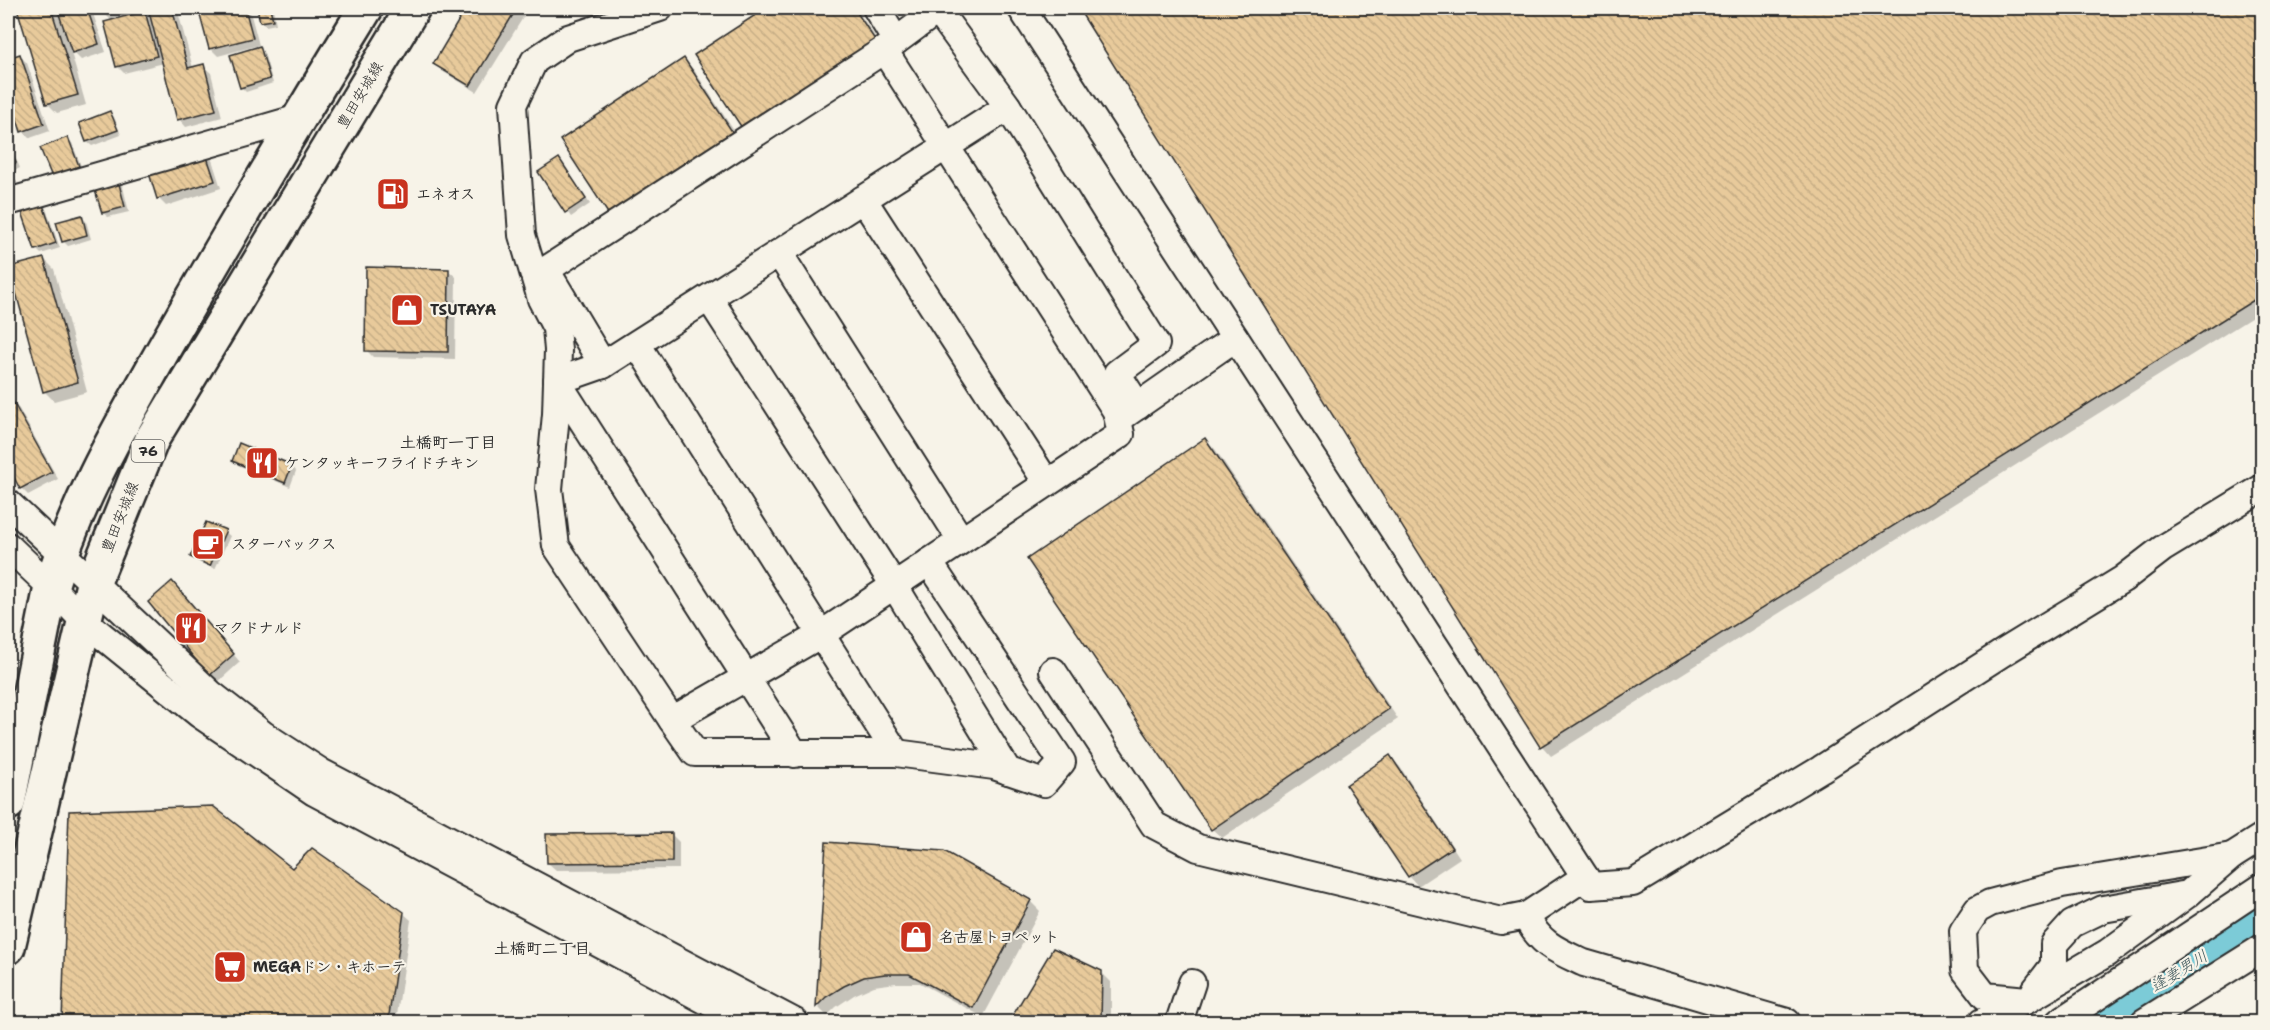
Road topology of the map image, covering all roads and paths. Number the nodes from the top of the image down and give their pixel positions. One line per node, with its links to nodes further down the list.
1 (366, 8): 9 (main road, 76)
2 (413, 8): 29 (main road, 豊田安城線 / 76)
3 (660, 8): 14 (street)
4 (876, 8): 7 (street)
5 (1021, 8): 16 (street)
6 (937, 9): 7 (street); 8 (street)
7 (890, 46): 10 (street); 14 (street)
8 (1007, 106): 10 (street); 19 (street)
9 (299, 118): 12 (street); 27 (main road, 76)
10 (946, 146): 11 (street); 19 (street)
11 (863, 199): 13 (street); 22 (street)
12 (8, 201)
13 (779, 253): 15 (street); 25 (street)
14 (540, 274): 18 (street); 20 (street)
15 (709, 298): 17 (street); 30 (street)
16 (1235, 338): 21 (street); 43 (street)
17 (637, 344): 18 (street); 33 (street)
18 (603, 365): 20 (street)
19 (1108, 379): 21 (street)
20 (557, 381): 35 (street); 36 (street)
21 (1128, 413): 22 (street)
22 (1047, 483): 25 (street)
23 (2262, 488): 43 (street)
24 (8, 503): 27 (street)
25 (961, 540): 28 (street)
26 (8, 546): 31 (street)
27 (61, 553): 29 (street); 31 (main road, 76)
28 (929, 562): 30 (street); 39 (street)
29 (93, 584): 32 (main road, 豊田安城線 / 76); 52 (street)
30 (894, 585): 33 (street); 39 (street)
31 (51, 587): 32 (street); 40 (main road, 76)
32 (84, 621): 47 (main road, 豊田安城線 / 76); 51 (street)
33 (820, 634): 35 (street); 38 (street)
34 (1053, 670): 46 (street)
35 (747, 676): 36 (street); 37 (street)
36 (672, 720): 37 (street)
37 (795, 753): 38 (street)
38 (896, 753): 39 (street)
39 (1008, 771)
40 (8, 802)
41 (2262, 837): 42 (street)
42 (2232, 856): 45 (street); 50 (street)
43 (1584, 877): 46 (street)
44 (2262, 887): 56 (street)
45 (2188, 894): 50 (street); 50 (street)
46 (1526, 916): 54 (street)
47 (8, 947)
48 (2262, 948): 57 (street)
49 (1192, 983): 53 (street)
50 (2027, 999): 55 (street)
51 (746, 1023)
52 (795, 1023)
53 (1179, 1023)
54 (1787, 1023)
55 (1982, 1023)
56 (2059, 1023)
57 (2144, 1023)

